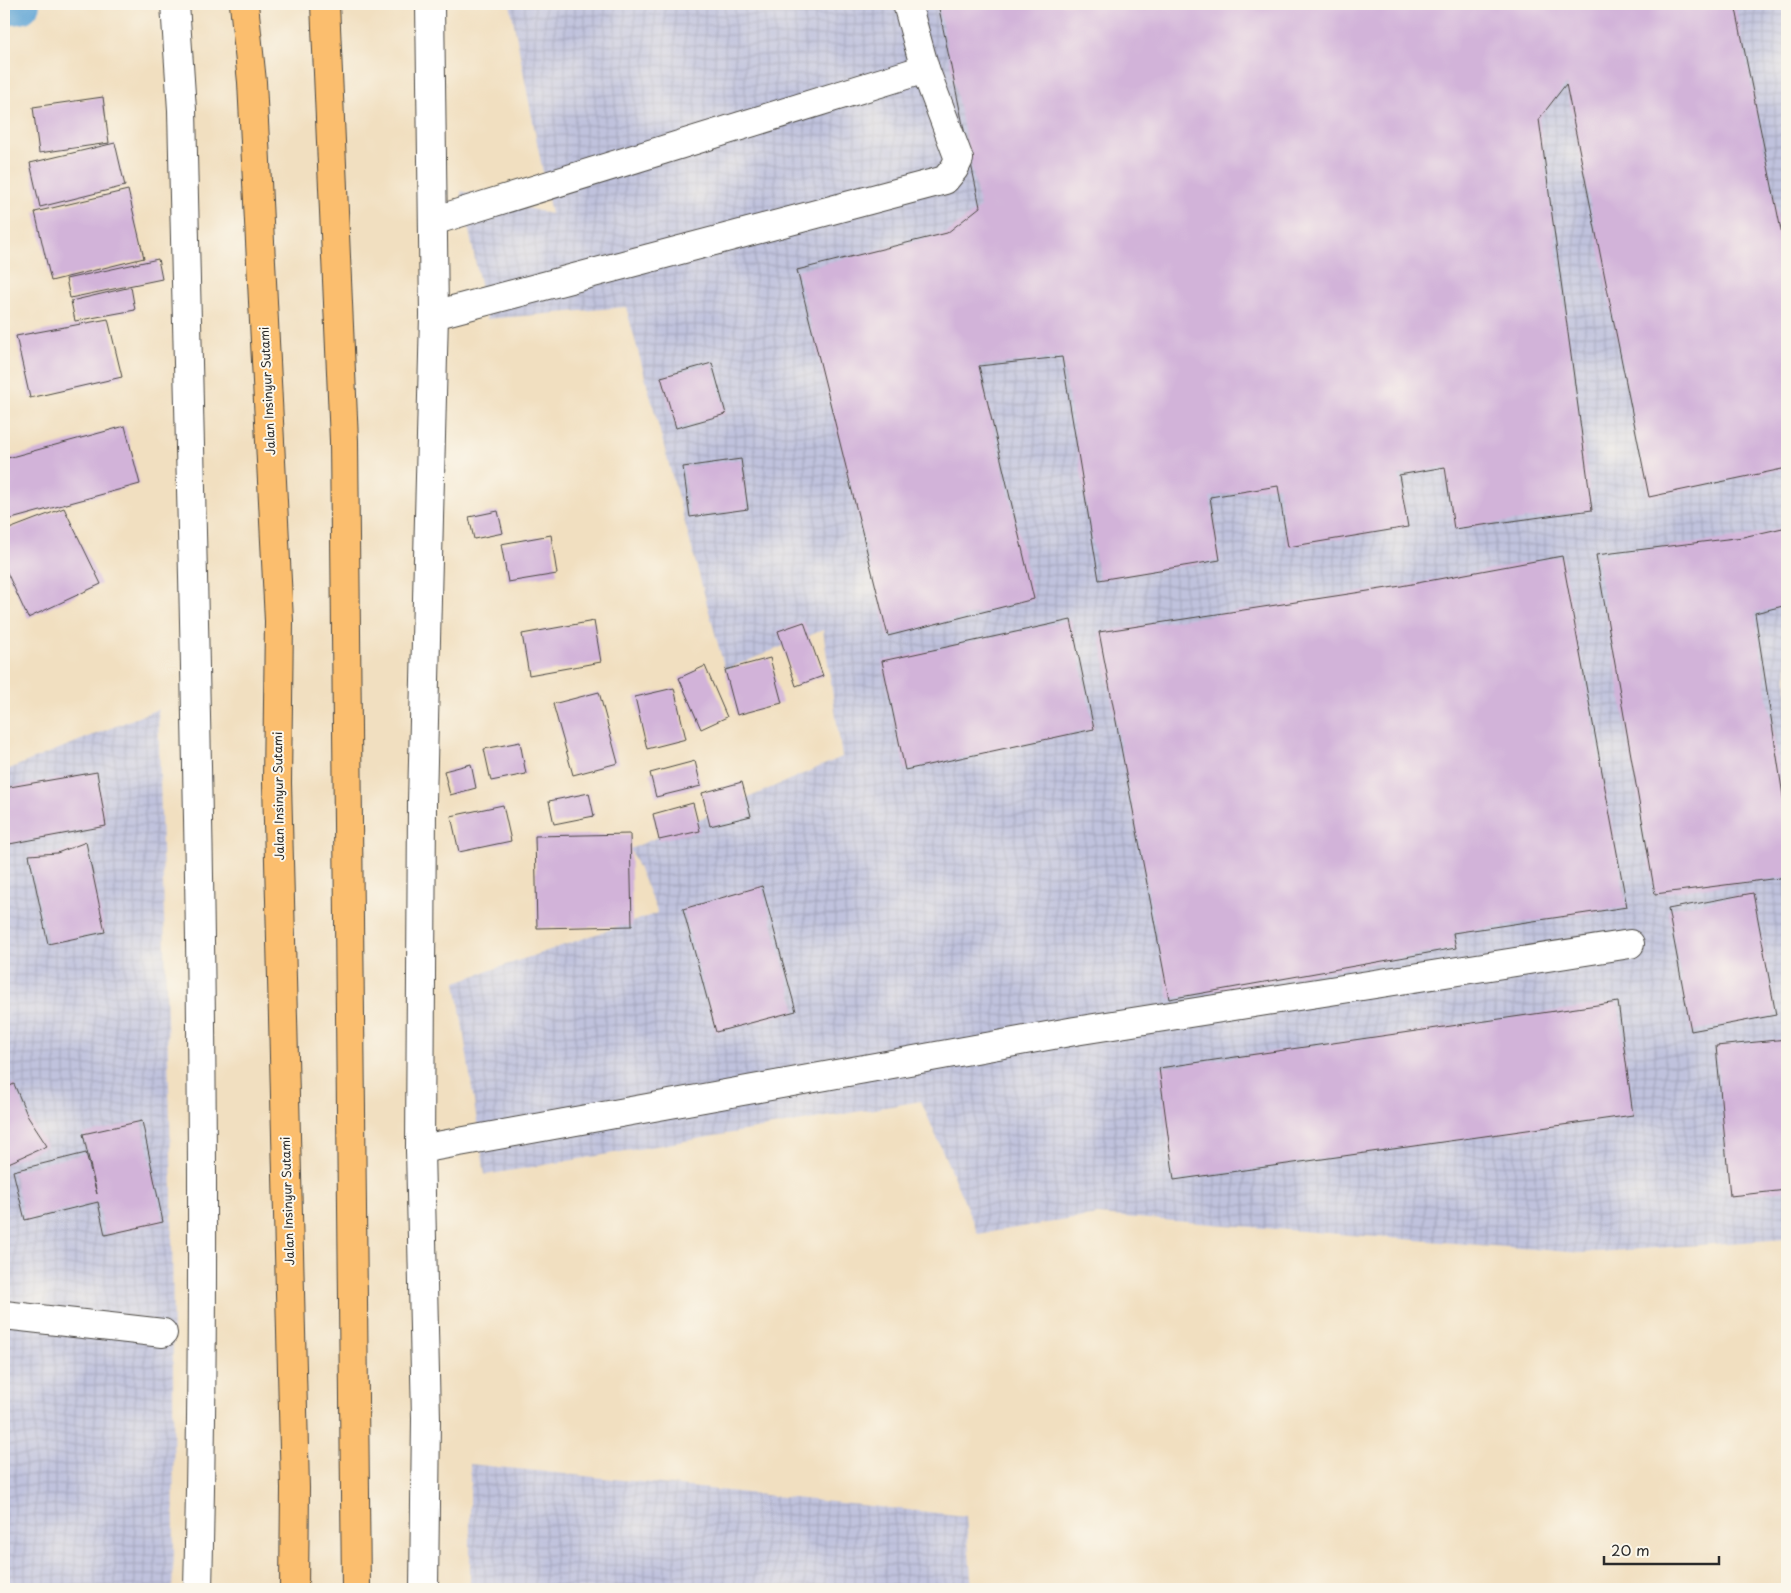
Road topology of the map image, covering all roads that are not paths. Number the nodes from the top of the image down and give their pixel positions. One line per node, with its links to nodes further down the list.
1 (175, 4): 13 (street)
2 (244, 4): 14 (highway, Jalan Insinyur Sutami)
3 (325, 4): 15 (highway)
4 (430, 4): 7 (street)
5 (907, 4): 6 (street)
6 (925, 69): 7 (street); 8 (street)
7 (433, 221): 8 (street)
8 (434, 315): 10 (street)
9 (1630, 944): 10 (street)
10 (420, 1149): 16 (street)
11 (4, 1315): 12 (street)
12 (163, 1333)
13 (198, 1589)
14 (294, 1589)
15 (356, 1589)
16 (424, 1589)

